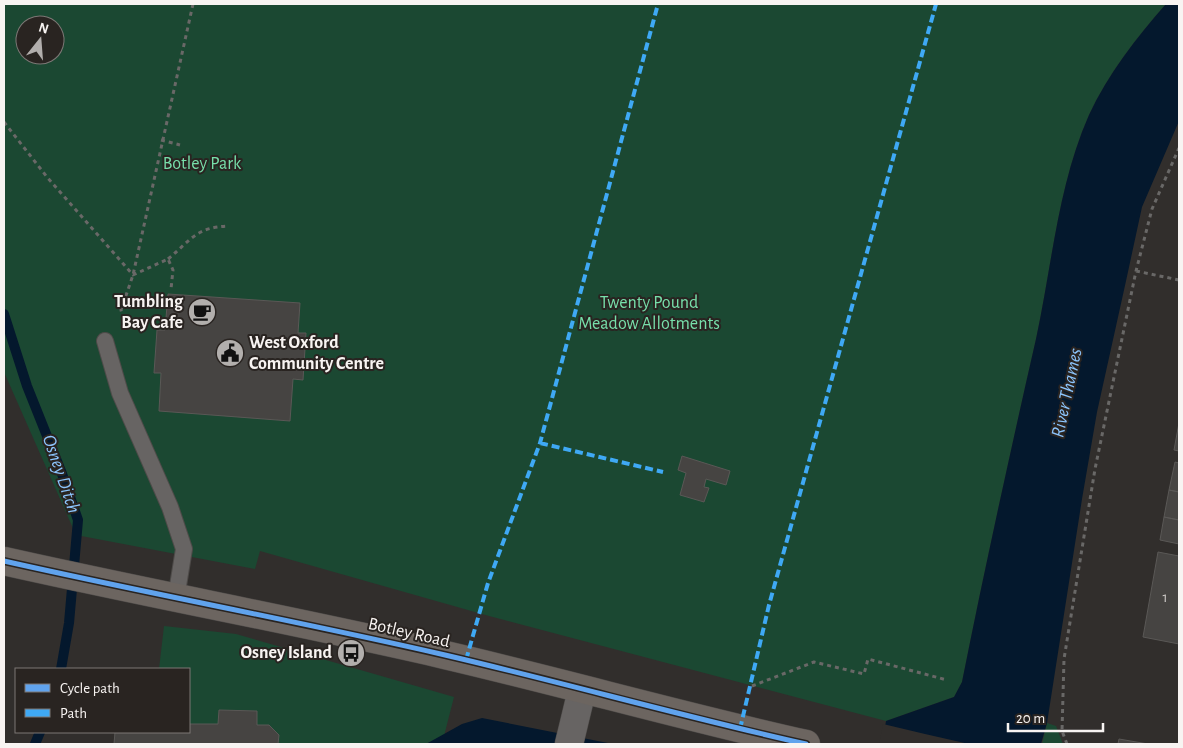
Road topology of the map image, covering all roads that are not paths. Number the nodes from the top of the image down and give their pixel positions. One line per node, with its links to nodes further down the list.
1 (105, 341): 3 (lane)
2 (4, 561): 3 (main road, Botley Road)
3 (176, 598): 4 (main road, Botley Road)
4 (582, 690): 5 (street); 6 (main road, Botley Road)
5 (572, 735)
6 (806, 744)

